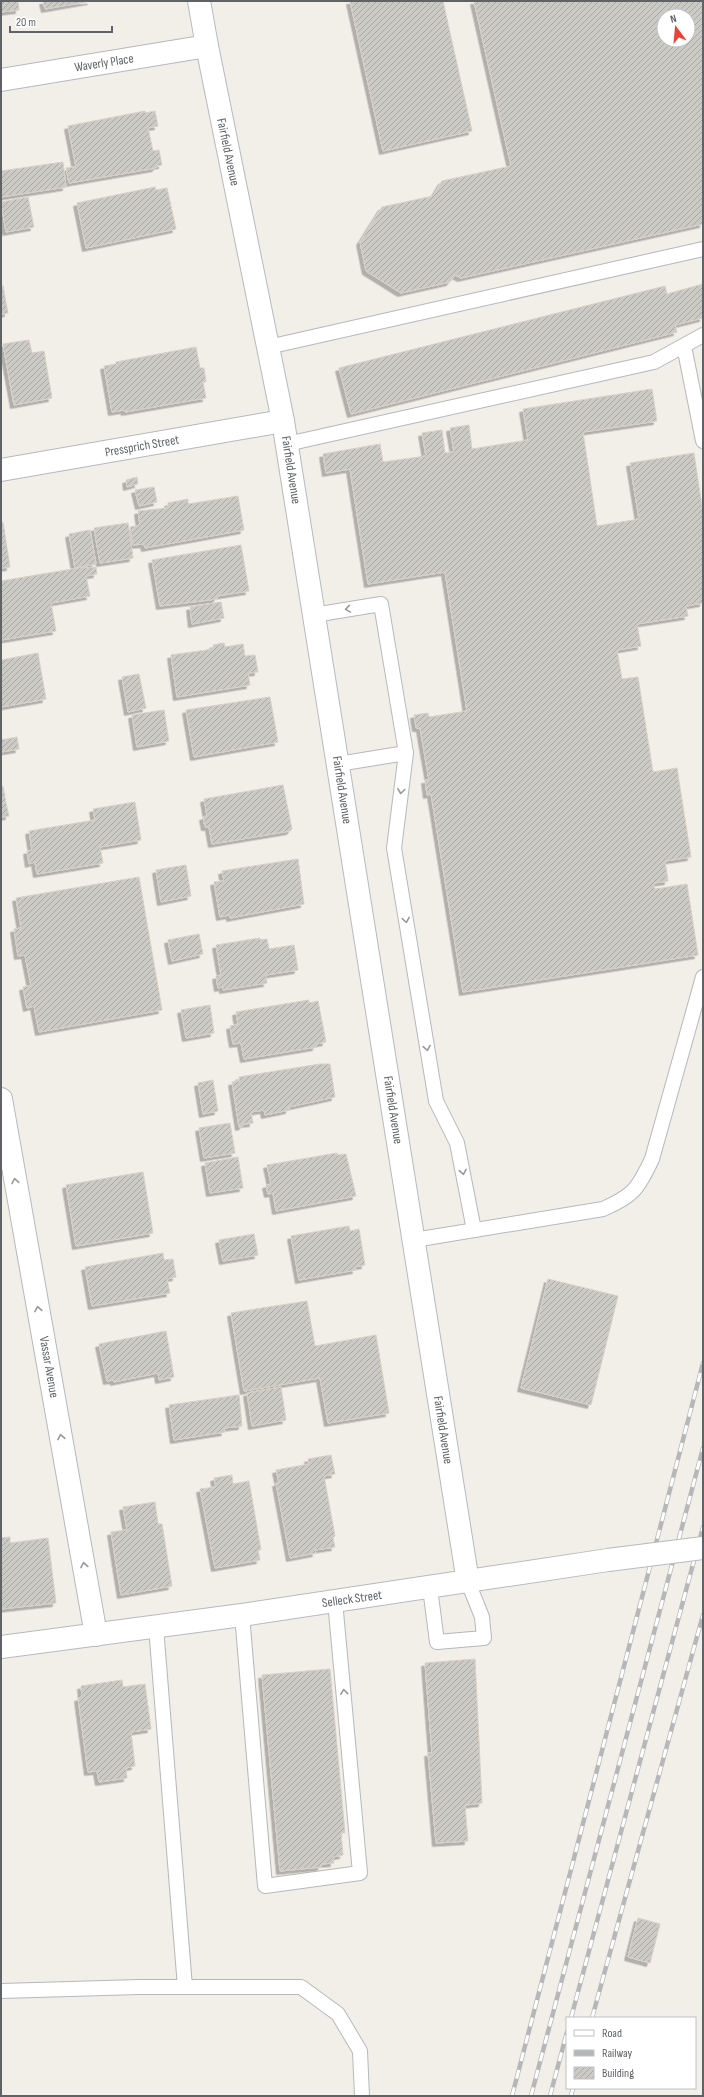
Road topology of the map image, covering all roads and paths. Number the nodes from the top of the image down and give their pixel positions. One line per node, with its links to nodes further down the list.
1 (199, 1): 2 (main road, Fairfield Avenue)
2 (206, 46): 3 (main road, Waverly Place); 7 (main road, Fairfield Avenue)
3 (1, 80)
4 (703, 249): 7 (lane)
5 (703, 335): 6 (lane)
6 (684, 346): 9 (lane); 10 (lane)
7 (268, 347): 8 (main road, Fairfield Avenue)
8 (283, 421): 10 (main road, Fairfield Avenue); 11 (main road, Pressprich Street)
9 (703, 441)
10 (287, 444): 12 (main road, Fairfield Avenue)
11 (1, 470)
12 (314, 615): 13 (lane, one-way to 12); 14 (main road, Fairfield Avenue)
13 (406, 753): 14 (lane); 17 (lane, one-way to 17)
14 (338, 764): 18 (main road, Fairfield Avenue)
15 (703, 978): 17 (lane)
16 (1, 1099): 25 (main road, Vassar Avenue, one-way to 16)
17 (474, 1230): 18 (lane)
18 (414, 1240): 20 (main road, Fairfield Avenue)
19 (703, 1548): 20 (main road, Selleck Street, bridge)
20 (468, 1582): 21 (main road, Selleck Street); 21 (lane)
21 (430, 1588): 22 (main road, Selleck Street)
22 (335, 1601): 23 (main road, Selleck Street); 23 (lane, one-way to 22)
23 (242, 1615): 24 (main road, Selleck Street)
24 (156, 1627): 25 (main road, Selleck Street); 27 (lane)
25 (96, 1635): 26 (main road, Selleck Street)
26 (1, 1647)
27 (185, 1987): 28 (lane); 29 (lane)
28 (1, 1991)
29 (362, 2096)

